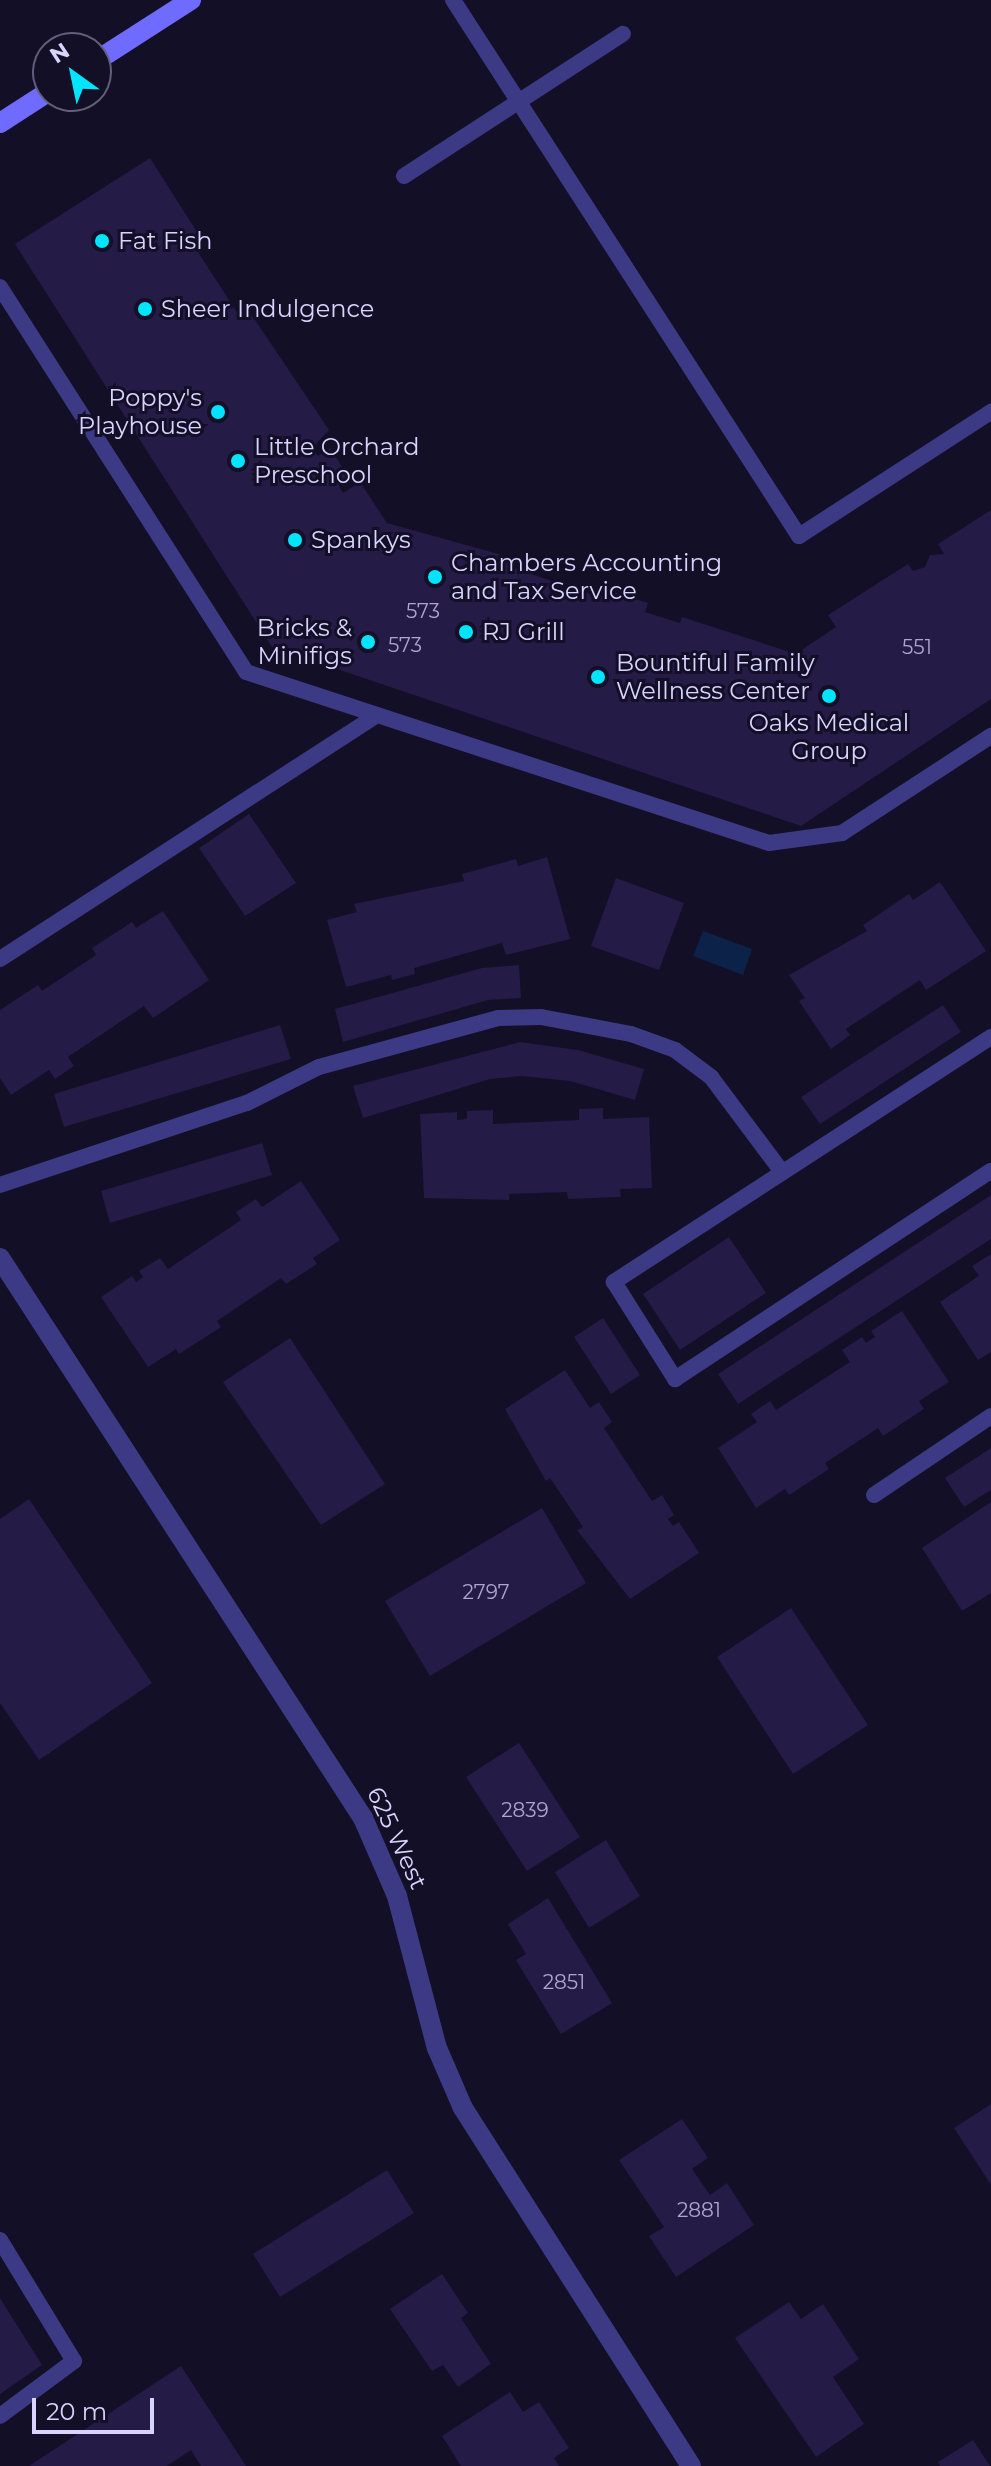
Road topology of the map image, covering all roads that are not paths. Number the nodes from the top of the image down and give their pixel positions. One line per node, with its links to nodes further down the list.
1 (191, 0): 4 (main road)
2 (453, 0): 6 (lane)
3 (623, 34): 6 (lane)
4 (112, 51)
5 (32, 100): 7 (main road)
6 (520, 101): 8 (lane); 10 (lane)
7 (3, 114)
8 (404, 176)
9 (0, 287): 11 (lane)
10 (991, 412)
11 (377, 715): 12 (lane); 13 (lane)
12 (991, 736)
13 (0, 959)
14 (991, 1037): 16 (lane)
15 (991, 1171): 16 (lane)
16 (782, 1172): 17 (lane)
17 (0, 1185)
18 (0, 1258): 23 (street, 625 West)
19 (991, 1416): 20 (lane)
20 (874, 1495)
21 (0, 2240): 22 (lane)
22 (0, 2416)
23 (691, 2466)

